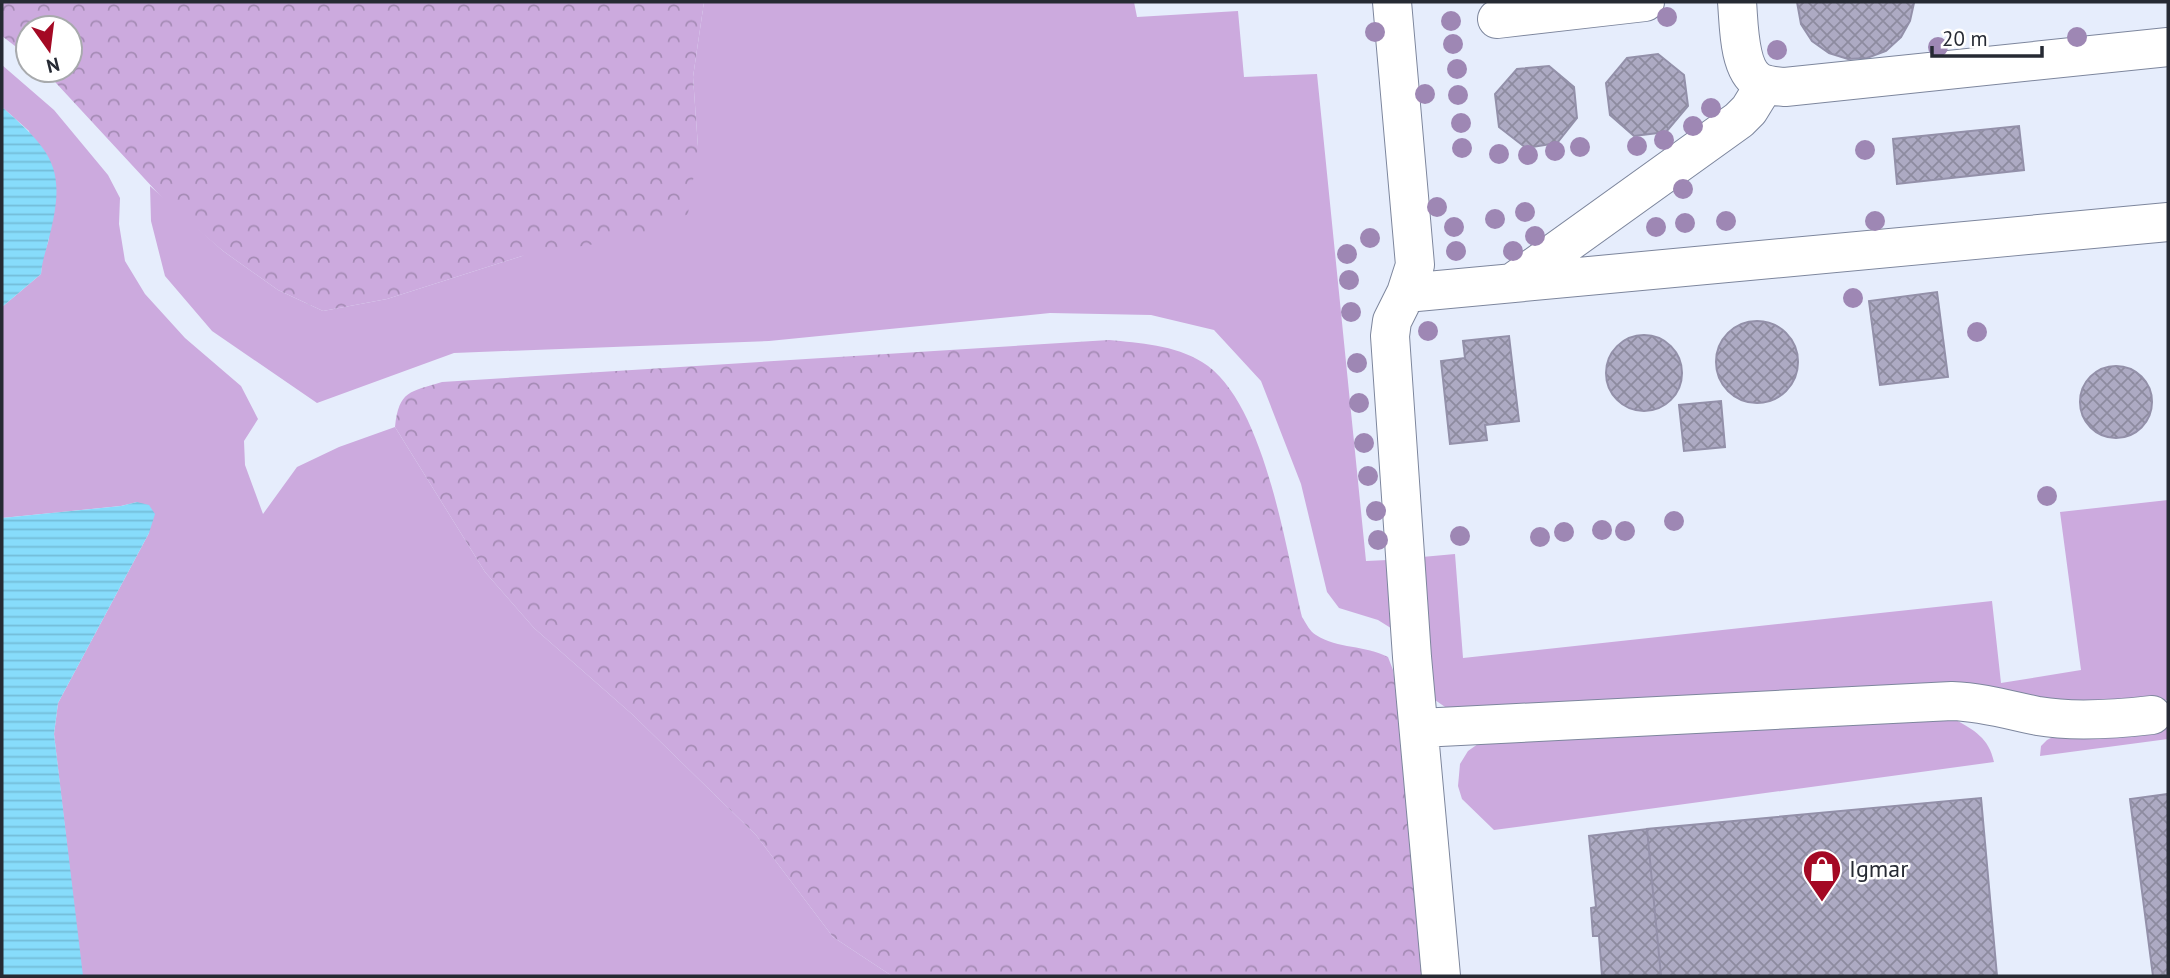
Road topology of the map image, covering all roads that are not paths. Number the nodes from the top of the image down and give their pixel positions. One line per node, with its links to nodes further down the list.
1 (1392, 2): 9 (lane)
2 (1645, 2): 4 (lane)
3 (1737, 2): 6 (lane)
4 (1497, 19)
5 (2168, 47): 6 (lane)
6 (1765, 84): 8 (lane)
7 (2168, 222): 8 (lane)
8 (1510, 284): 9 (lane)
9 (1406, 293): 11 (lane)
10 (2152, 715): 11 (lane)
11 (1420, 728): 12 (lane)
12 (1441, 976)

